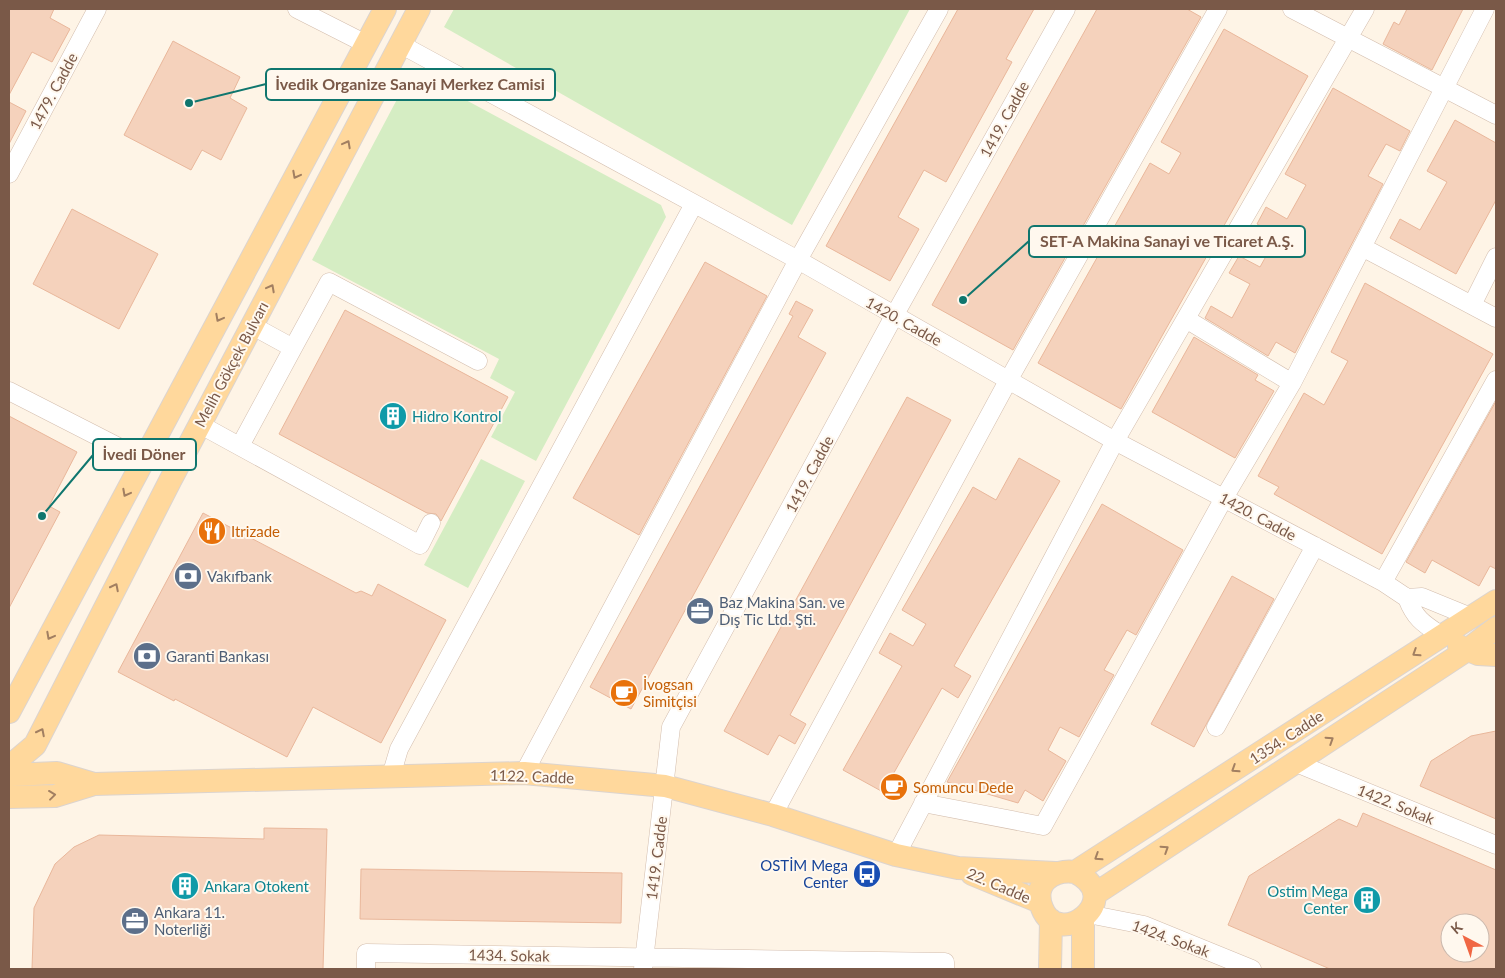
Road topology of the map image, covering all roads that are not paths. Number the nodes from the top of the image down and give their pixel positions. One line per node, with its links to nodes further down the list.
1 (97, 9): 16 (street, 1479. Cadde)
2 (297, 9): 12 (street)
3 (385, 9): 12 (main road, Melih Gökçek Bulvarı)
4 (419, 9): 13 (main road, Melih Gökçek Bulvarı)
5 (940, 9): 20 (street)
6 (1066, 9): 22 (street, 1419. Cadde)
7 (1218, 9): 28 (street)
8 (1292, 9): 11 (street)
9 (1365, 9): 11 (street)
10 (1485, 9): 14 (street)
11 (1349, 38): 14 (street); 24 (street)
12 (366, 44): 35 (main road, Melih Gökçek Bulvarı, one-way to 35)
13 (400, 44): 17 (street, 1420. Cadde); 25 (main road, Melih Gökçek Bulvarı, one-way to 13)
14 (1444, 88): 15 (street); 18 (street)
15 (1496, 114)
16 (9, 174)
17 (694, 204): 20 (street, 1420. Cadde); 54 (street)
18 (1362, 247): 21 (street); 30 (street)
19 (1496, 257): 21 (street)
20 (798, 260): 22 (street, 1420. Cadde); 52 (street)
21 (1472, 305): 23 (street)
22 (894, 316): 28 (street, 1420. Cadde); 56 (street, 1419. Cadde)
23 (1496, 318)
24 (1186, 319): 30 (street); 33 (street)
25 (251, 325): 26 (street); 32 (main road, Melih Gökçek Bulvarı)
26 (293, 348): 27 (street); 34 (street)
27 (478, 361)
28 (1009, 379): 33 (street, 1420. Cadde); 59 (street)
29 (1496, 380): 39 (street)
30 (1292, 383): 36 (street)
31 (9, 391): 35 (street)
32 (200, 424): 34 (street); 51 (main road, Melih Gökçek Bulvarı, one-way to 32)
33 (1116, 441): 36 (street, 1420. Cadde); 58 (street)
34 (240, 446): 37 (street)
35 (144, 460): 48 (main road, Melih Gökçek Bulvarı, one-way to 48)
36 (1224, 498): 38 (street, 1420. Cadde); 58 (street)
37 (431, 523)
38 (1315, 546): 39 (street, 1420. Cadde); 49 (street)
39 (1383, 582): 40 (street, 1420. Cadde)
40 (1408, 598): 43 (street, 1420. Cadde); 45 (street)
41 (1496, 601): 43 (main road, 1354. Cadde)
42 (1496, 616): 43 (main road)
43 (1471, 617): 45 (main road, 1354. Cadde)
44 (1496, 628): 46 (main road, 1354. Cadde)
45 (1442, 636): 46 (main road); 63 (main road, 1354. Cadde, one-way to 63)
46 (1467, 650): 47 (main road); 50 (main road, 1354. Cadde, one-way to 46)
47 (1496, 655)
48 (9, 712)
49 (1216, 727)
50 (1296, 763): 60 (street, 1422. Sokak); 64 (main road, 1354. Cadde, one-way to 50)
51 (9, 767)
52 (524, 773): 54 (main road, 1122. Cadde); 56 (main road, 1122. Cadde)
53 (9, 775): 55 (main road, 1122. Cadde)
54 (391, 776): 55 (main road, 1122. Cadde)
55 (94, 784): 57 (main road, 1122. Cadde, one-way to 55)
56 (665, 786): 59 (main road, 1122. Cadde); 67 (street, 1419. Cadde)
57 (9, 796)
58 (923, 803): 61 (street)
59 (773, 815): 61 (main road, 1122. Cadde)
60 (1496, 845)
61 (896, 855): 62 (main road, 1122. Cadde)
62 (958, 868): 63 (main road); 65 (main road, 22. Cadde)
63 (1065, 872): 64 (main road); 65 (main road, 1354. Cadde)
64 (1090, 907): 65 (main road, 1354. Cadde); 70 (main road); 71 (street, 1424. Sokak)
65 (1045, 911): 69 (main road, 1354. Cadde)
66 (366, 961): 67 (street, 1434. Sokak)
67 (643, 963): 68 (street, 1434. Sokak)
68 (946, 969)
69 (1050, 969)
70 (1083, 969)
71 (1252, 969)

